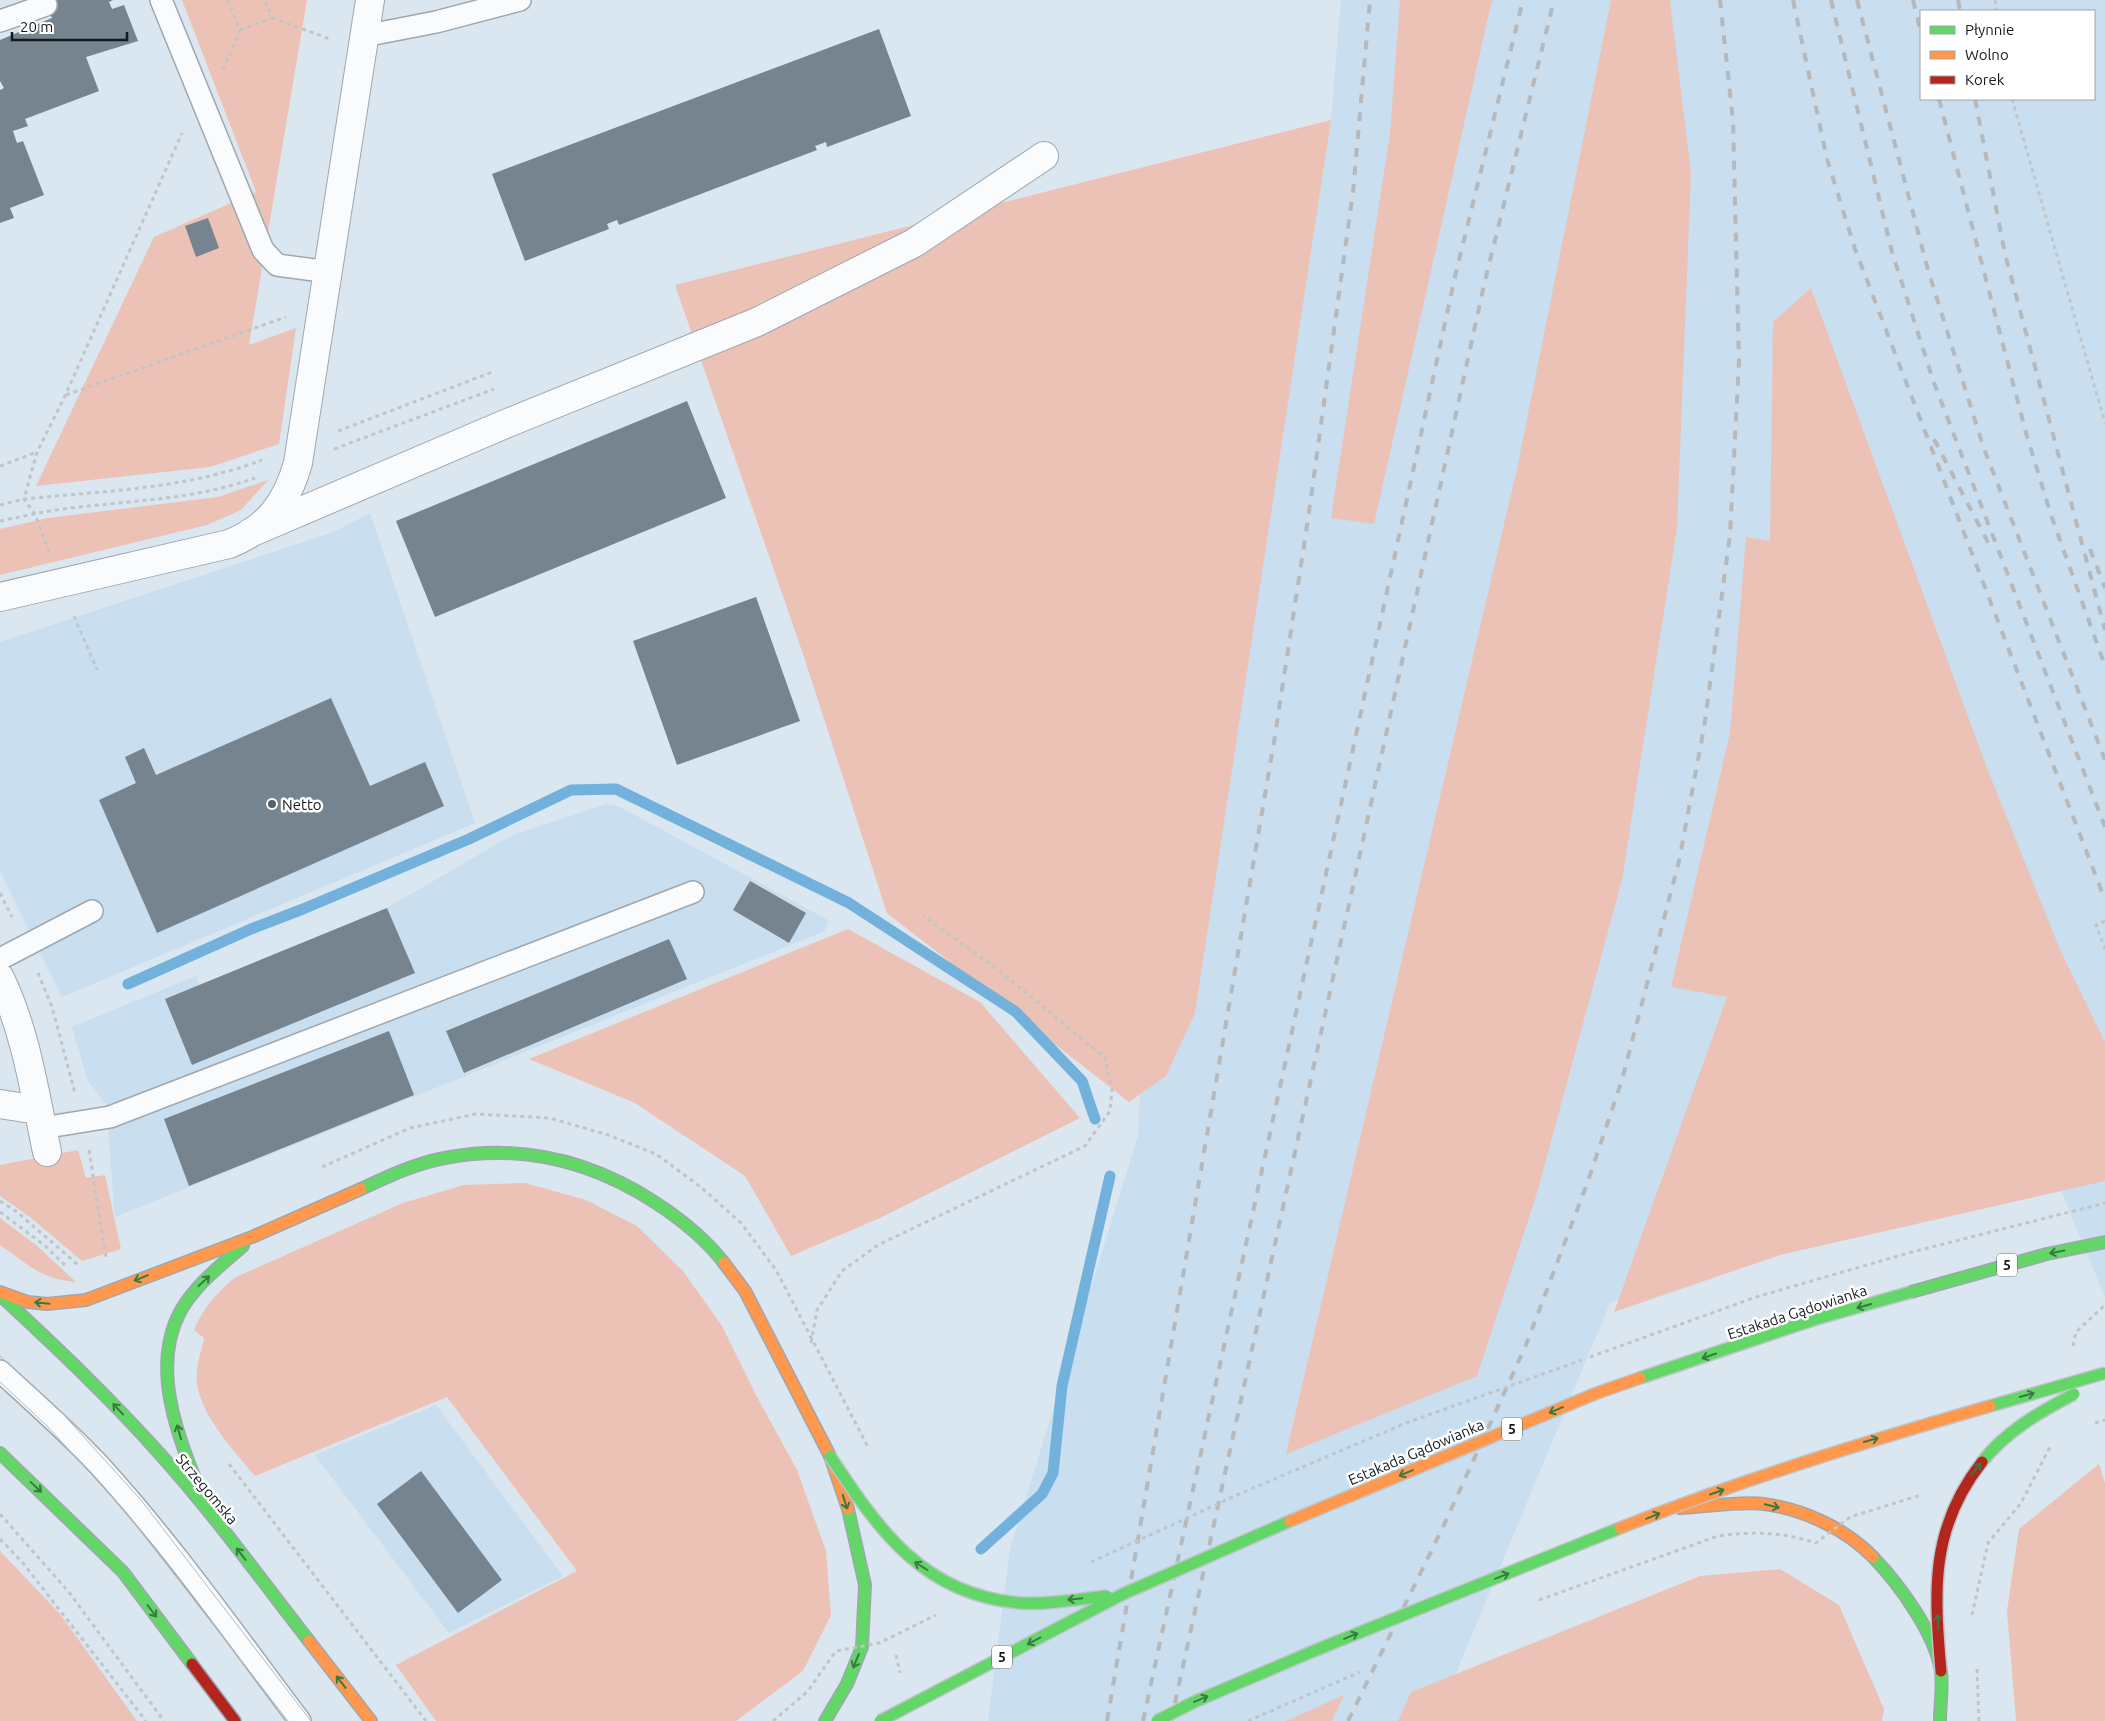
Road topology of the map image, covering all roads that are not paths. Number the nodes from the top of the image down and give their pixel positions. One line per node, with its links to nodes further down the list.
1 (160, 0): 8 (lane)
2 (370, 0): 6 (street)
3 (520, 0): 6 (lane)
4 (46, 5): 5 (lane)
5 (0, 21)
6 (363, 43): 8 (street)
7 (1044, 156): 9 (street)
8 (329, 272): 9 (street)
9 (250, 533): 10 (street)
10 (0, 598)
11 (693, 892): 16 (lane)
12 (92, 911): 13 (lane)
13 (0, 959)
14 (0, 978): 16 (street)
15 (0, 1104): 16 (street)
16 (43, 1130)
17 (252, 1237): 19 (main road, one-way to 19); 24 (main road); 26 (main road, one-way to 17)
18 (2105, 1242): 27 (main road, Estakada Gądowianka / 5, one-way to 27, bridge)
19 (0, 1293): 26 (main road, Strzegomska, one-way to 19)
20 (0, 1372): 30 (lane)
21 (2105, 1373): 25 (main road, one-way to 21, bridge)
22 (2105, 1379): 28 (main road, one-way to 22, bridge)
23 (0, 1453): 29 (main road, one-way to 29)
24 (830, 1456): 27 (main road, one-way to 24, bridge); 32 (main road, one-way to 32, bridge)
25 (1671, 1508): 28 (main road, one-way to 28, bridge); 34 (main road, one-way to 25, bridge)
26 (208, 1511): 31 (main road, Strzegomska, one-way to 26)
27 (1123, 1594): 33 (main road, Estakada Gądowianka / 5, one-way to 33, bridge)
28 (1941, 1671): 35 (main road)
29 (235, 1721)
30 (300, 1721)
31 (371, 1721)
32 (825, 1721)
33 (880, 1721)
34 (1157, 1721)
35 (1940, 1721)

